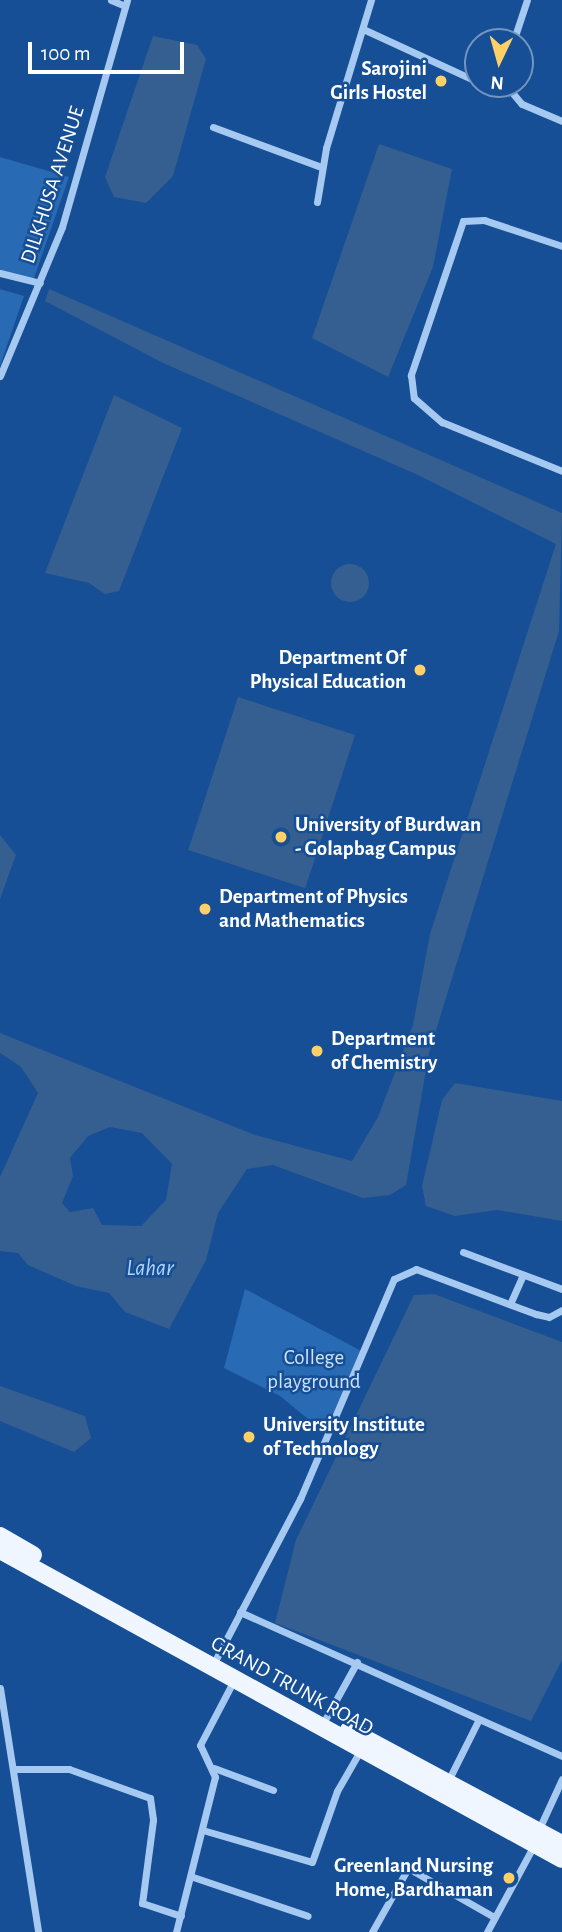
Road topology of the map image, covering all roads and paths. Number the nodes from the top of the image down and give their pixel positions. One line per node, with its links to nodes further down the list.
1 (111, 0): 4 (street)
2 (371, 0): 6 (street)
3 (527, 0): 5 (street)
4 (126, 3): 15 (street, DILKHUSA AVENUE)
5 (518, 28)
6 (363, 29): 7 (street); 11 (street)
7 (464, 76)
8 (523, 98): 9 (street)
9 (562, 121)
10 (213, 127): 11 (street)
11 (321, 167): 12 (street)
12 (317, 202)
13 (562, 246): 17 (street)
14 (0, 273): 15 (street)
15 (40, 283): 16 (street, DILKHUSA AVENUE)
16 (0, 376)
17 (562, 471)
18 (463, 1252): 19 (street)
19 (523, 1275): 20 (street); 21 (street)
20 (562, 1290)
21 (510, 1304): 22 (street); 25 (street)
22 (561, 1313)
23 (0, 1536): 26 (main road, GRAND TRUNK ROAD)
24 (0, 1550): 28 (main road, GRAND TRUNK ROAD)
25 (240, 1612): 26 (street); 27 (street)
26 (216, 1659): 30 (main road, GRAND TRUNK ROAD)
27 (357, 1662): 30 (street); 31 (street)
28 (234, 1680): 34 (main road, GRAND TRUNK ROAD); 36 (street)
29 (0, 1688): 33 (street)
30 (326, 1718): 39 (main road, GRAND TRUNK ROAD)
31 (479, 1719): 35 (street); 39 (street)
32 (0, 1741): 33 (street)
33 (9, 1742): 37 (street)
34 (360, 1750): 41 (street); 42 (main road, GRAND TRUNK ROAD)
35 (562, 1756)
36 (214, 1768): 40 (street); 41 (street)
37 (13, 1769): 46 (street); 49 (street)
38 (562, 1779): 42 (street)
39 (447, 1783): 42 (main road, GRAND TRUNK ROAD)
40 (273, 1790)
41 (206, 1831): 45 (street)
42 (537, 1838): 43 (main road, GRAND TRUNK ROAD); 44 (main road, GRAND TRUNK ROAD); 48 (street)
43 (562, 1844)
44 (562, 1859)
45 (193, 1877): 46 (street); 47 (street)
46 (181, 1916): 50 (street)
47 (309, 1916)
48 (494, 1917): 51 (street); 52 (street)
49 (38, 1932)
50 (176, 1932)
51 (372, 1932)
52 (487, 1932)

